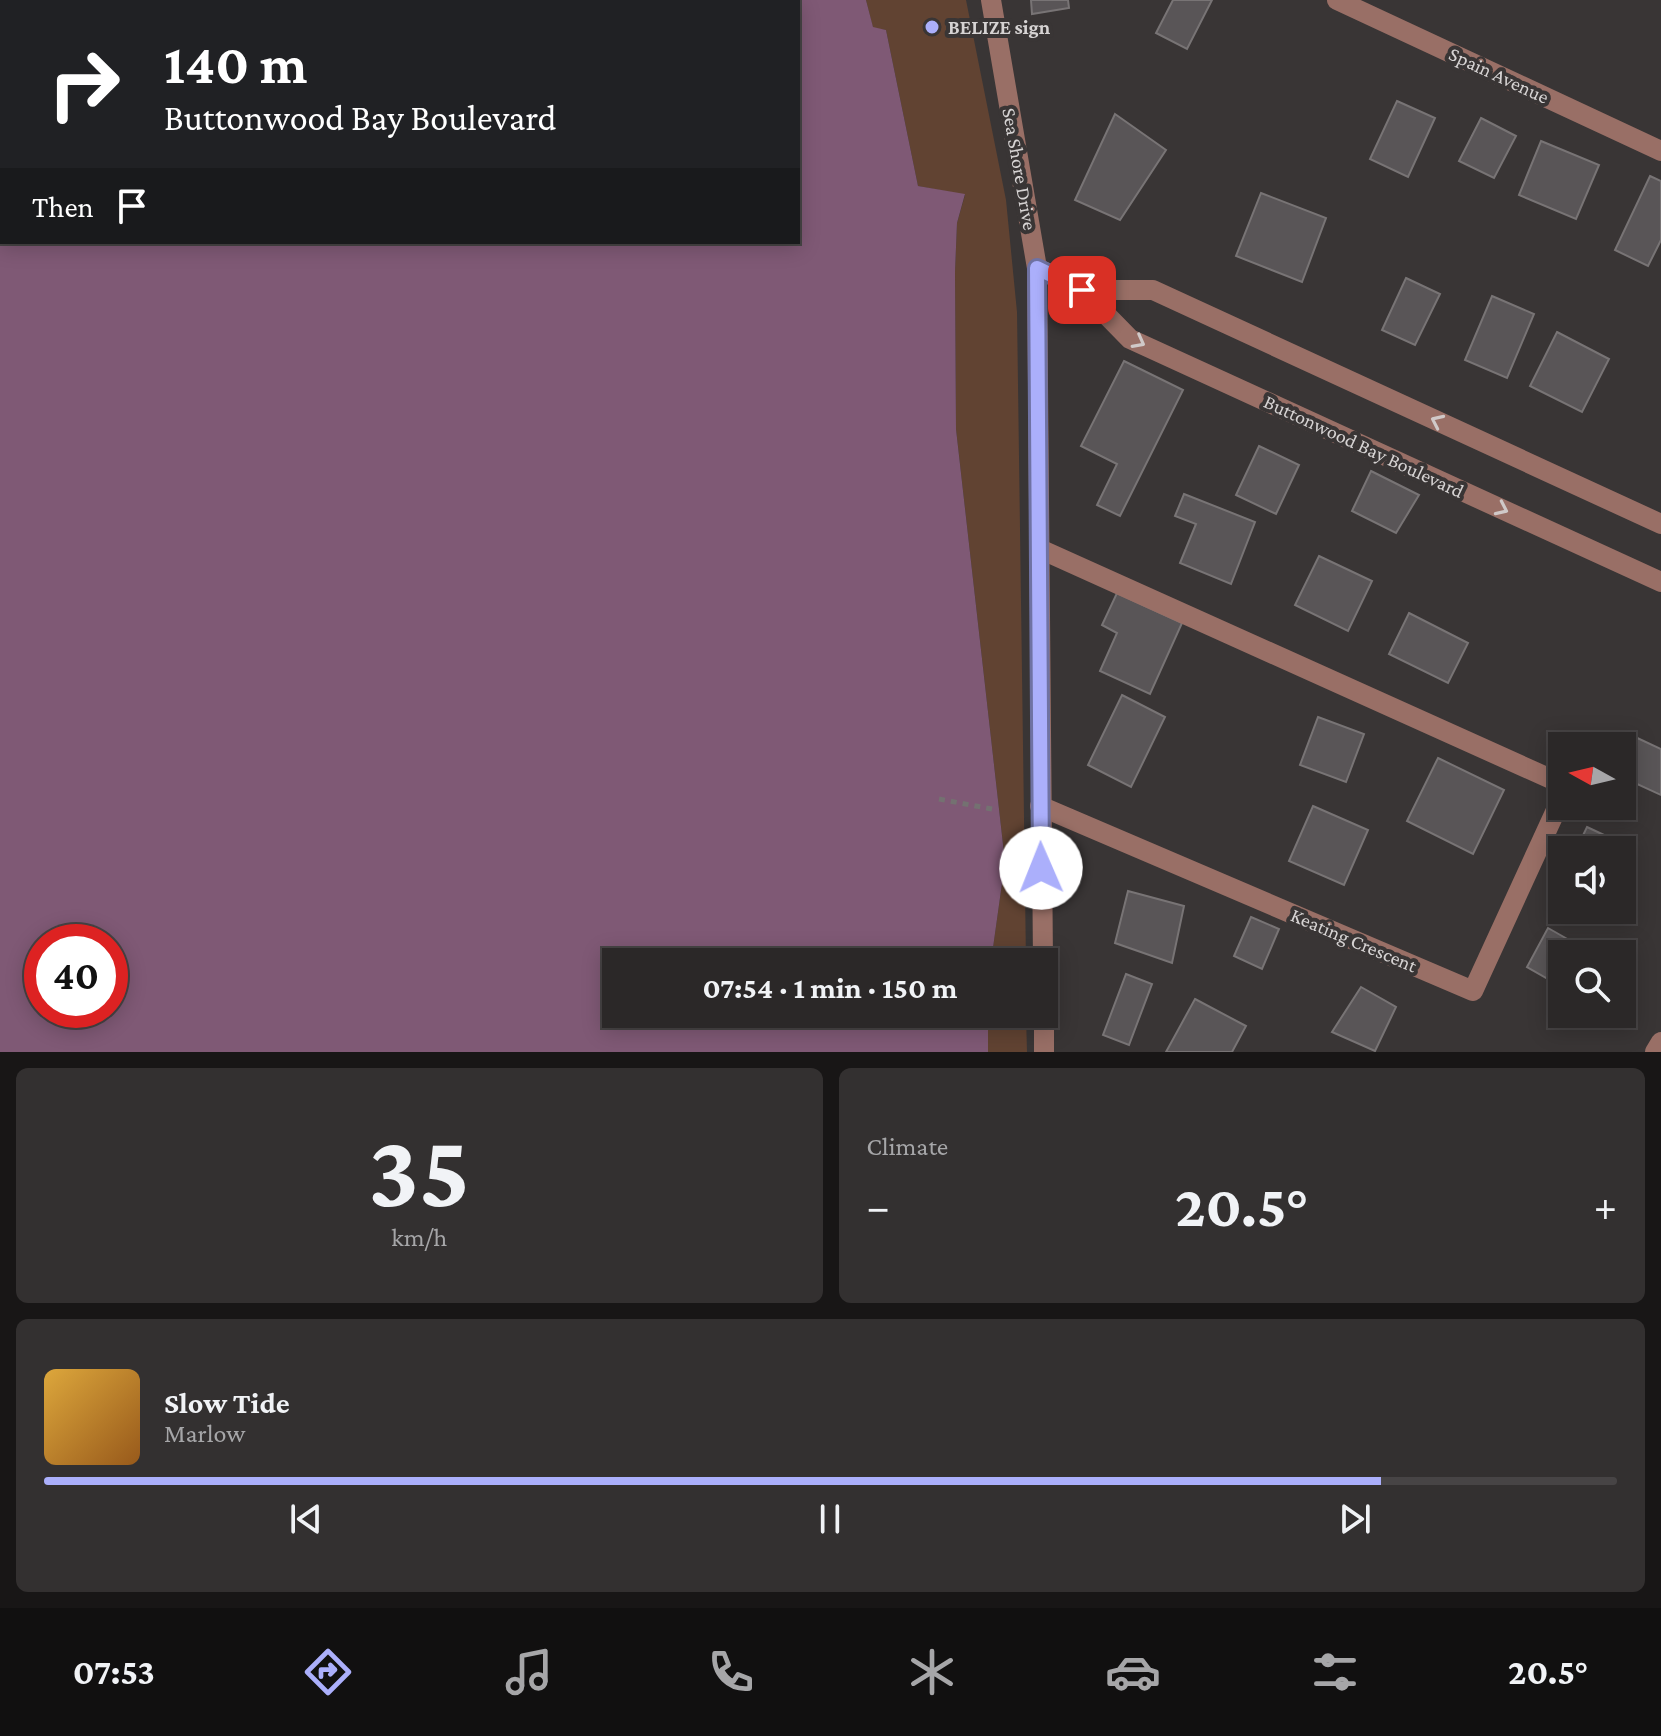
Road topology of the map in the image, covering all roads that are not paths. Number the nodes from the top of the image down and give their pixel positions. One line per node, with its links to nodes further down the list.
1 (991, 0): 4 (street, Sea Shore Drive)
2 (1337, 0): 3 (street, Spain Avenue)
3 (1661, 151)
4 (1037, 268): 5 (street, Buttonwood Bay Boulevard); 7 (street, Sea Shore Drive)
5 (1082, 290): 6 (street, Buttonwood Bay Boulevard, one-way to 5); 8 (street, Buttonwood Bay Boulevard, one-way to 8)
6 (1661, 524)
7 (1040, 549): 9 (street); 10 (street, Sea Shore Drive)
8 (1661, 582)
9 (1548, 778)
10 (1040, 806): 11 (street, Keating Crescent); 12 (street, Sea Shore Drive)
11 (1551, 820)
12 (1043, 948)
13 (1044, 1028): 15 (street)
14 (1661, 1042): 16 (street)
15 (1044, 1052)
16 (1655, 1052)

